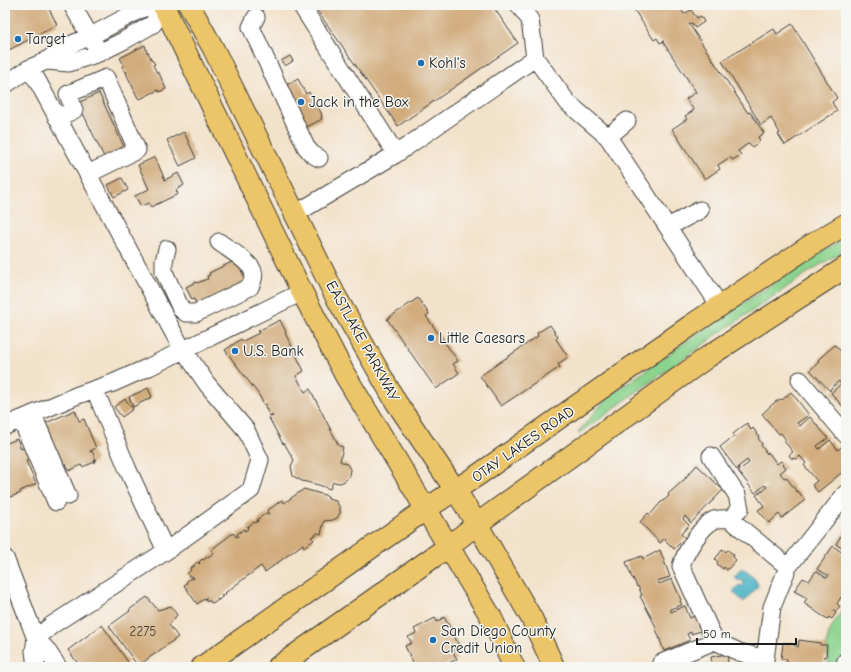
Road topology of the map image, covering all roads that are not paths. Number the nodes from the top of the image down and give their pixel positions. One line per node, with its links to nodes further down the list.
1 (72, 5): 7 (street)
2 (189, 5): 20 (main road, EASTLAKE PARKWAY)
3 (301, 5): 16 (street)
4 (519, 5): 9 (street)
5 (165, 6): 7 (street); 8 (street); 26 (main road, EASTLAKE PARKWAY)
6 (256, 17): 17 (street)
7 (91, 36): 8 (street); 10 (street)
8 (99, 53): 10 (street)
9 (535, 58): 15 (street); 16 (street)
10 (46, 61): 11 (street)
11 (28, 69): 12 (street); 13 (street)
12 (5, 85)
13 (57, 118): 18 (street); 18 (street)
14 (627, 121): 15 (street)
15 (608, 137): 22 (street)
16 (396, 154): 20 (street)
17 (319, 158)
18 (88, 174): 28 (street)
19 (700, 210): 22 (street)
20 (295, 214): 34 (main road, EASTLAKE PARKWAY)
21 (846, 224): 27 (main road, OTAY LAKES ROAD)
22 (668, 227): 27 (street)
23 (219, 242): 24 (street)
24 (167, 249)
25 (846, 267): 38 (main road)
26 (302, 292): 28 (street); 36 (main road, EASTLAKE PARKWAY)
27 (720, 306): 34 (main road, OTAY LAKES ROAD)
28 (184, 350): 30 (street); 40 (street)
29 (800, 380): 32 (street)
30 (95, 390): 31 (street); 40 (street)
31 (18, 421): 31 (street)
32 (846, 435)
33 (711, 456): 37 (street)
34 (456, 491): 36 (main road, OTAY LAKES ROAD); 38 (main road, EASTLAKE PARKWAY)
35 (846, 494): 42 (street)
36 (426, 509): 39 (main road, EASTLAKE PARKWAY); 50 (main road, OTAY LAKES ROAD)
37 (730, 519): 42 (street); 44 (street)
38 (477, 524): 39 (main road); 53 (main road, EASTLAKE PARKWAY)
39 (449, 546): 51 (main road); 52 (main road, EASTLAKE PARKWAY)
40 (166, 551): 43 (street)
41 (5, 558): 43 (street)
42 (788, 567): 47 (street)
43 (36, 639): 48 (street); 49 (street)
44 (715, 641): 46 (street); 47 (street)
45 (846, 661): 54 (street)
46 (661, 663)
47 (765, 663)
48 (36, 667)
49 (58, 667)
50 (202, 667)
51 (278, 667)
52 (514, 667)
53 (554, 667)
54 (844, 667)

